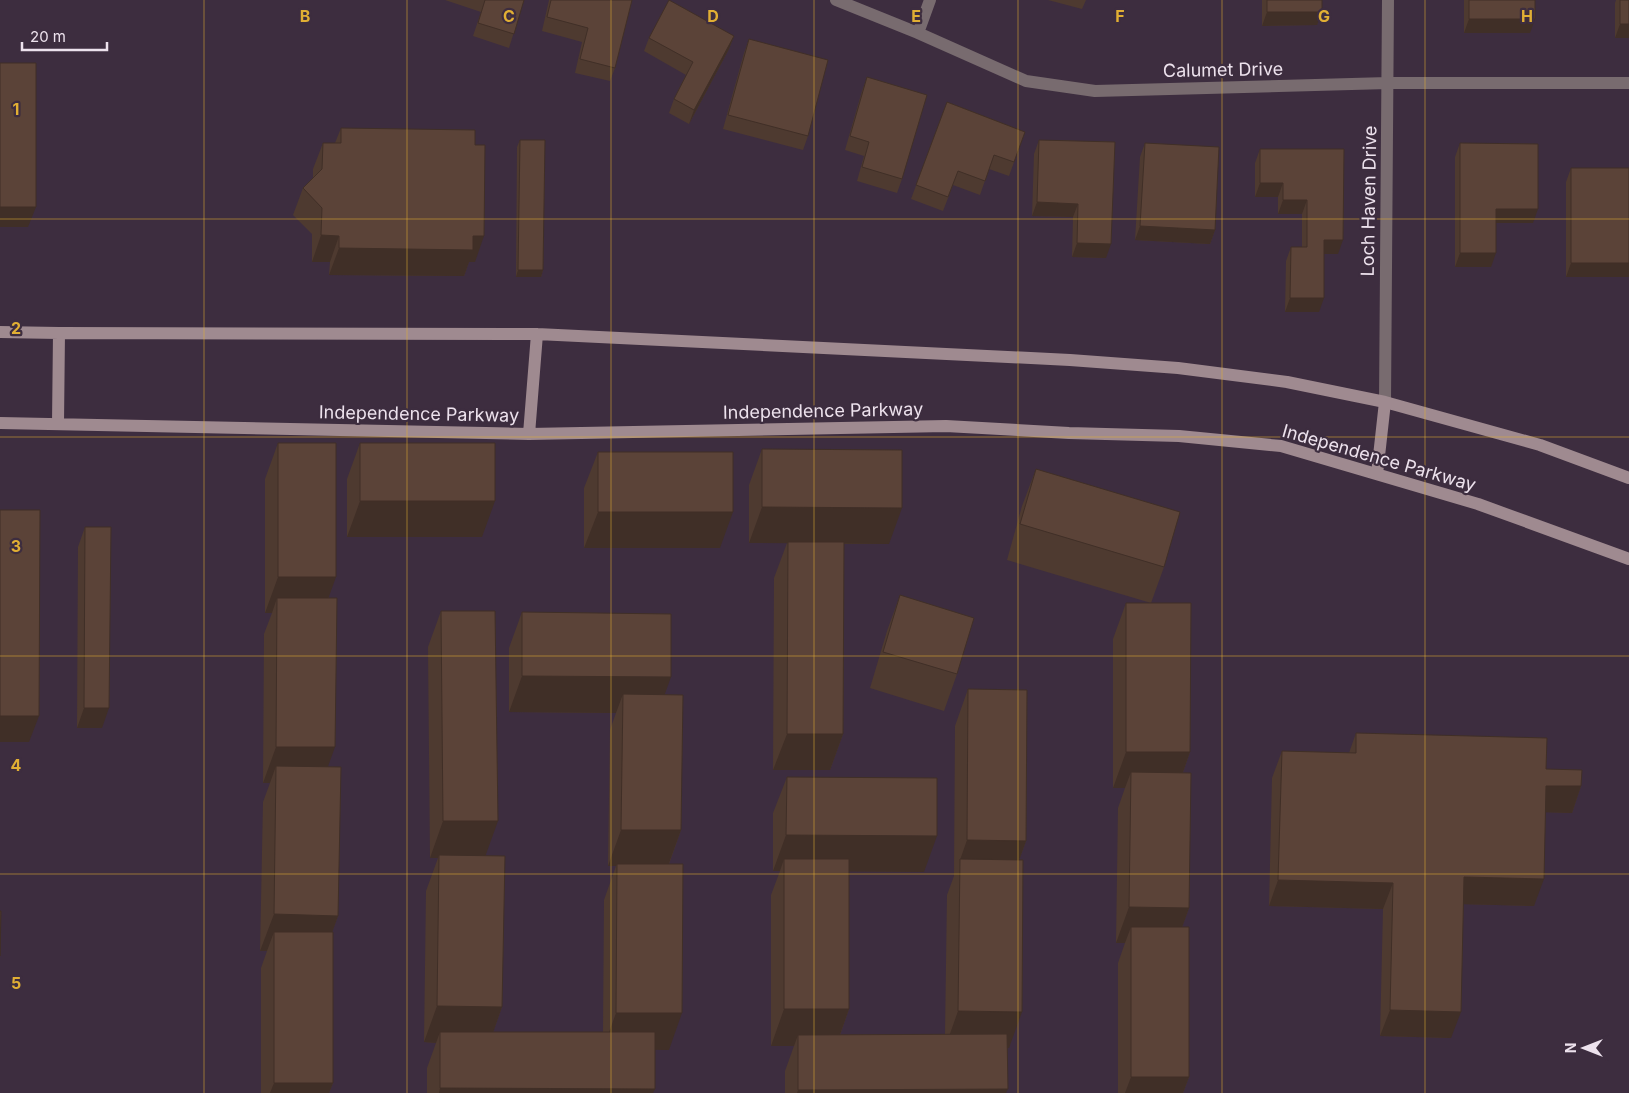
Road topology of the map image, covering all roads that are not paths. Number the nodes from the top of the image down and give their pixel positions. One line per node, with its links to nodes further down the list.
1 (836, 0): 4 (street, Calumet Drive)
2 (930, 0): 4 (street)
3 (1388, 0): 5 (street, Loch Haven Drive)
4 (918, 33): 5 (street, Calumet Drive)
5 (1388, 83): 6 (street, Calumet Drive); 10 (street, Loch Haven Drive)
6 (1629, 83)
7 (0, 332): 8 (main road)
8 (59, 333): 9 (main road); 12 (main road)
9 (537, 334): 10 (main road); 13 (main road)
10 (1385, 402): 14 (main road); 15 (main road)
11 (0, 423): 12 (main road, Independence Parkway)
12 (58, 423): 13 (main road, Independence Parkway)
13 (529, 434): 14 (main road, Independence Parkway)
14 (1377, 474): 16 (main road, Independence Parkway)
15 (1629, 478)
16 (1629, 559)

